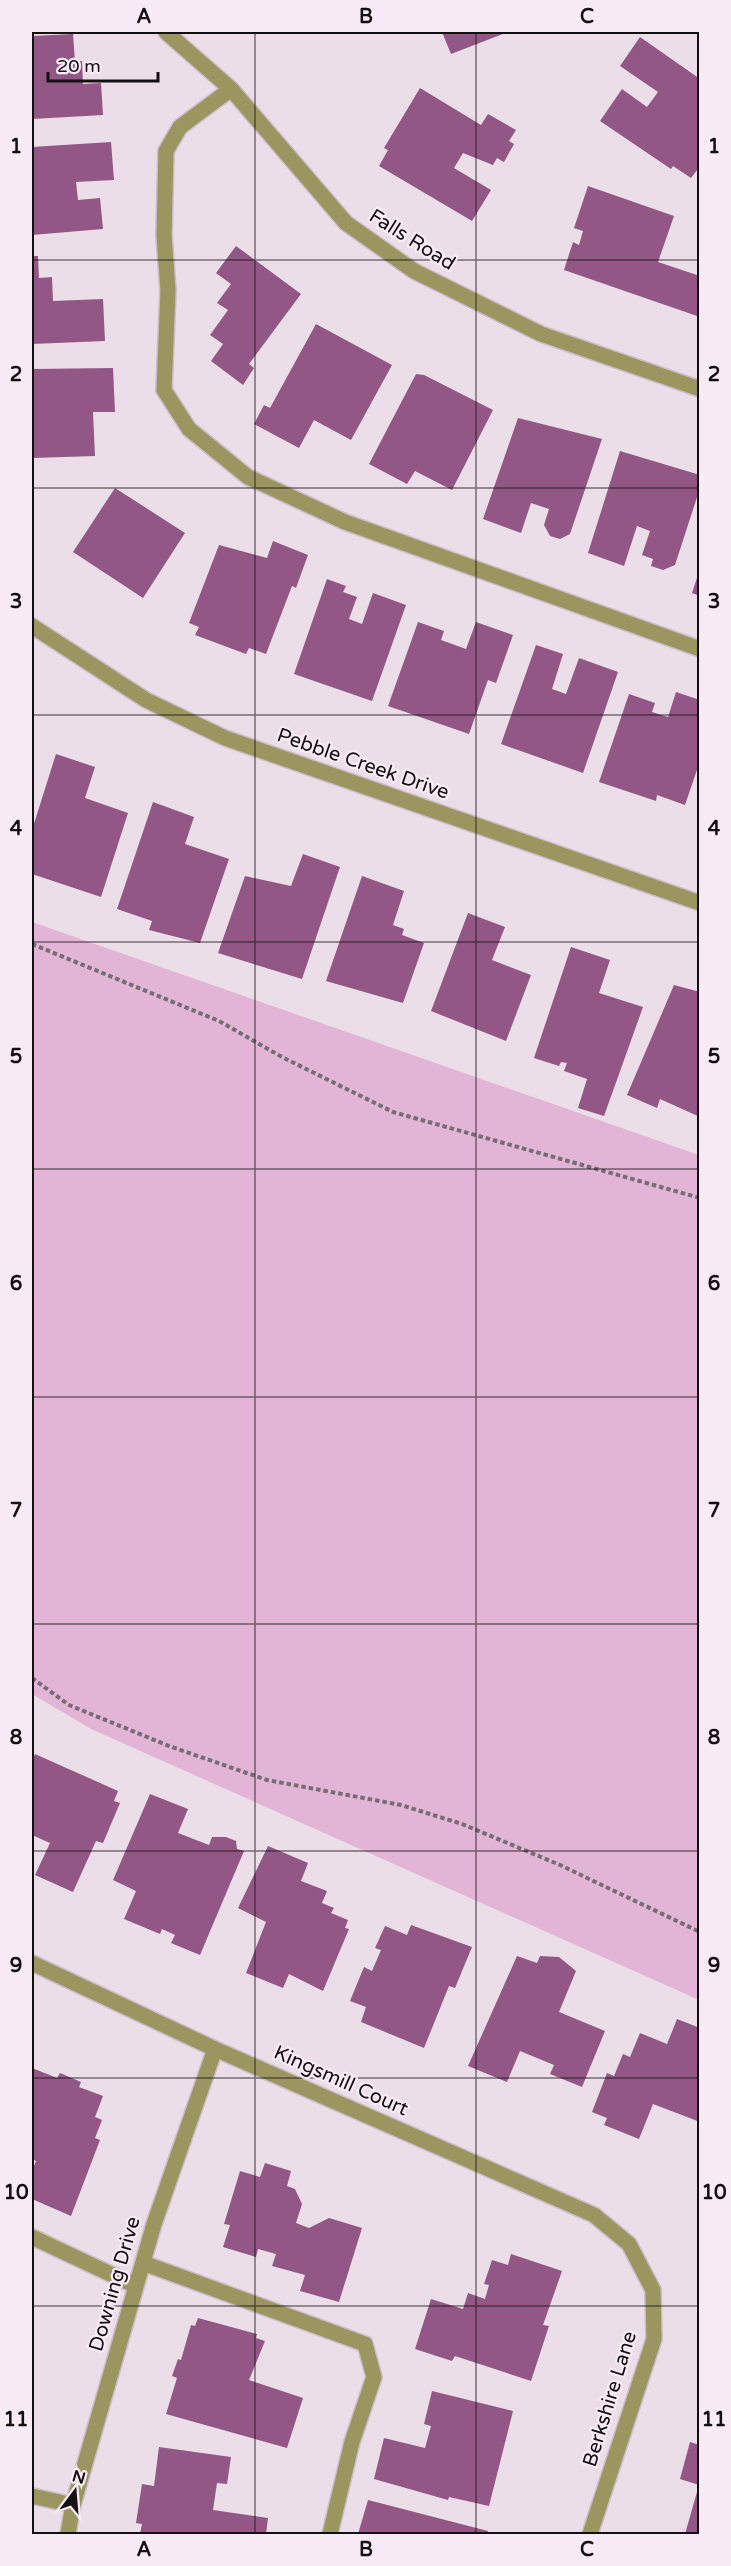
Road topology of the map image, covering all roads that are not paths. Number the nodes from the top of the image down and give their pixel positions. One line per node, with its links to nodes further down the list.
1 (166, 32): 2 (street, Falls Road)
2 (231, 89): 3 (street, Falls Road); 5 (street)
3 (699, 389)
4 (32, 626): 6 (street, Pebble Creek Drive)
5 (699, 649)
6 (699, 903)
7 (32, 1963): 8 (street, Kingsmill Court)
8 (215, 2049): 10 (street, Kingsmill Court); 11 (street, Downing Drive)
9 (32, 2237): 12 (street)
10 (629, 2244): 17 (street, Berkshire Lane)
11 (143, 2263): 12 (street, Downing Drive); 16 (street)
12 (136, 2286): 14 (street, Downing Drive)
13 (32, 2496): 14 (street)
14 (73, 2505): 15 (street, Downing Drive)
15 (68, 2535)
16 (330, 2535)
17 (590, 2535)

